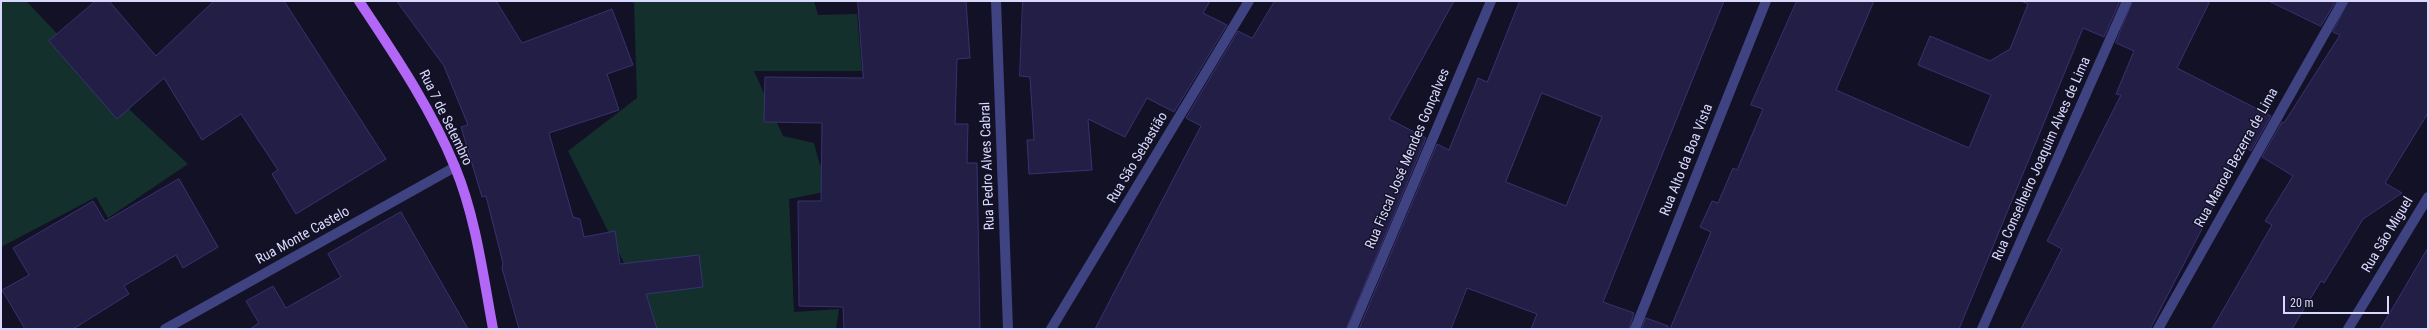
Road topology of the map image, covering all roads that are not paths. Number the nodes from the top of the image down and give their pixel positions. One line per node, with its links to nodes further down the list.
1 (359, 1): 8 (main road, Rua 7 de Setembro)
2 (996, 1): 12 (street, Rua Pedro Alves Cabral)
3 (1249, 1): 13 (street, Rua São Sebastião)
4 (1491, 1): 14 (street, Rua Fiscal José Mendes Gonçalves)
5 (1766, 1): 15 (street, Rua Alto da Boa Vista)
6 (2127, 1): 16 (street, Rua Conselheiro Joaquim Alves de Lima)
7 (2342, 1): 17 (street, Rua Manoel Bezerra de Lima)
8 (455, 167): 10 (street, Rua Monte Castelo); 11 (main road, Rua 7 de Setembro)
9 (2428, 197): 18 (street, Rua São Miguel)
10 (165, 329)
11 (493, 329)
12 (1008, 329)
13 (1051, 329)
14 (1352, 329)
15 (1635, 329)
16 (1982, 329)
17 (2158, 329)
18 (2348, 329)

